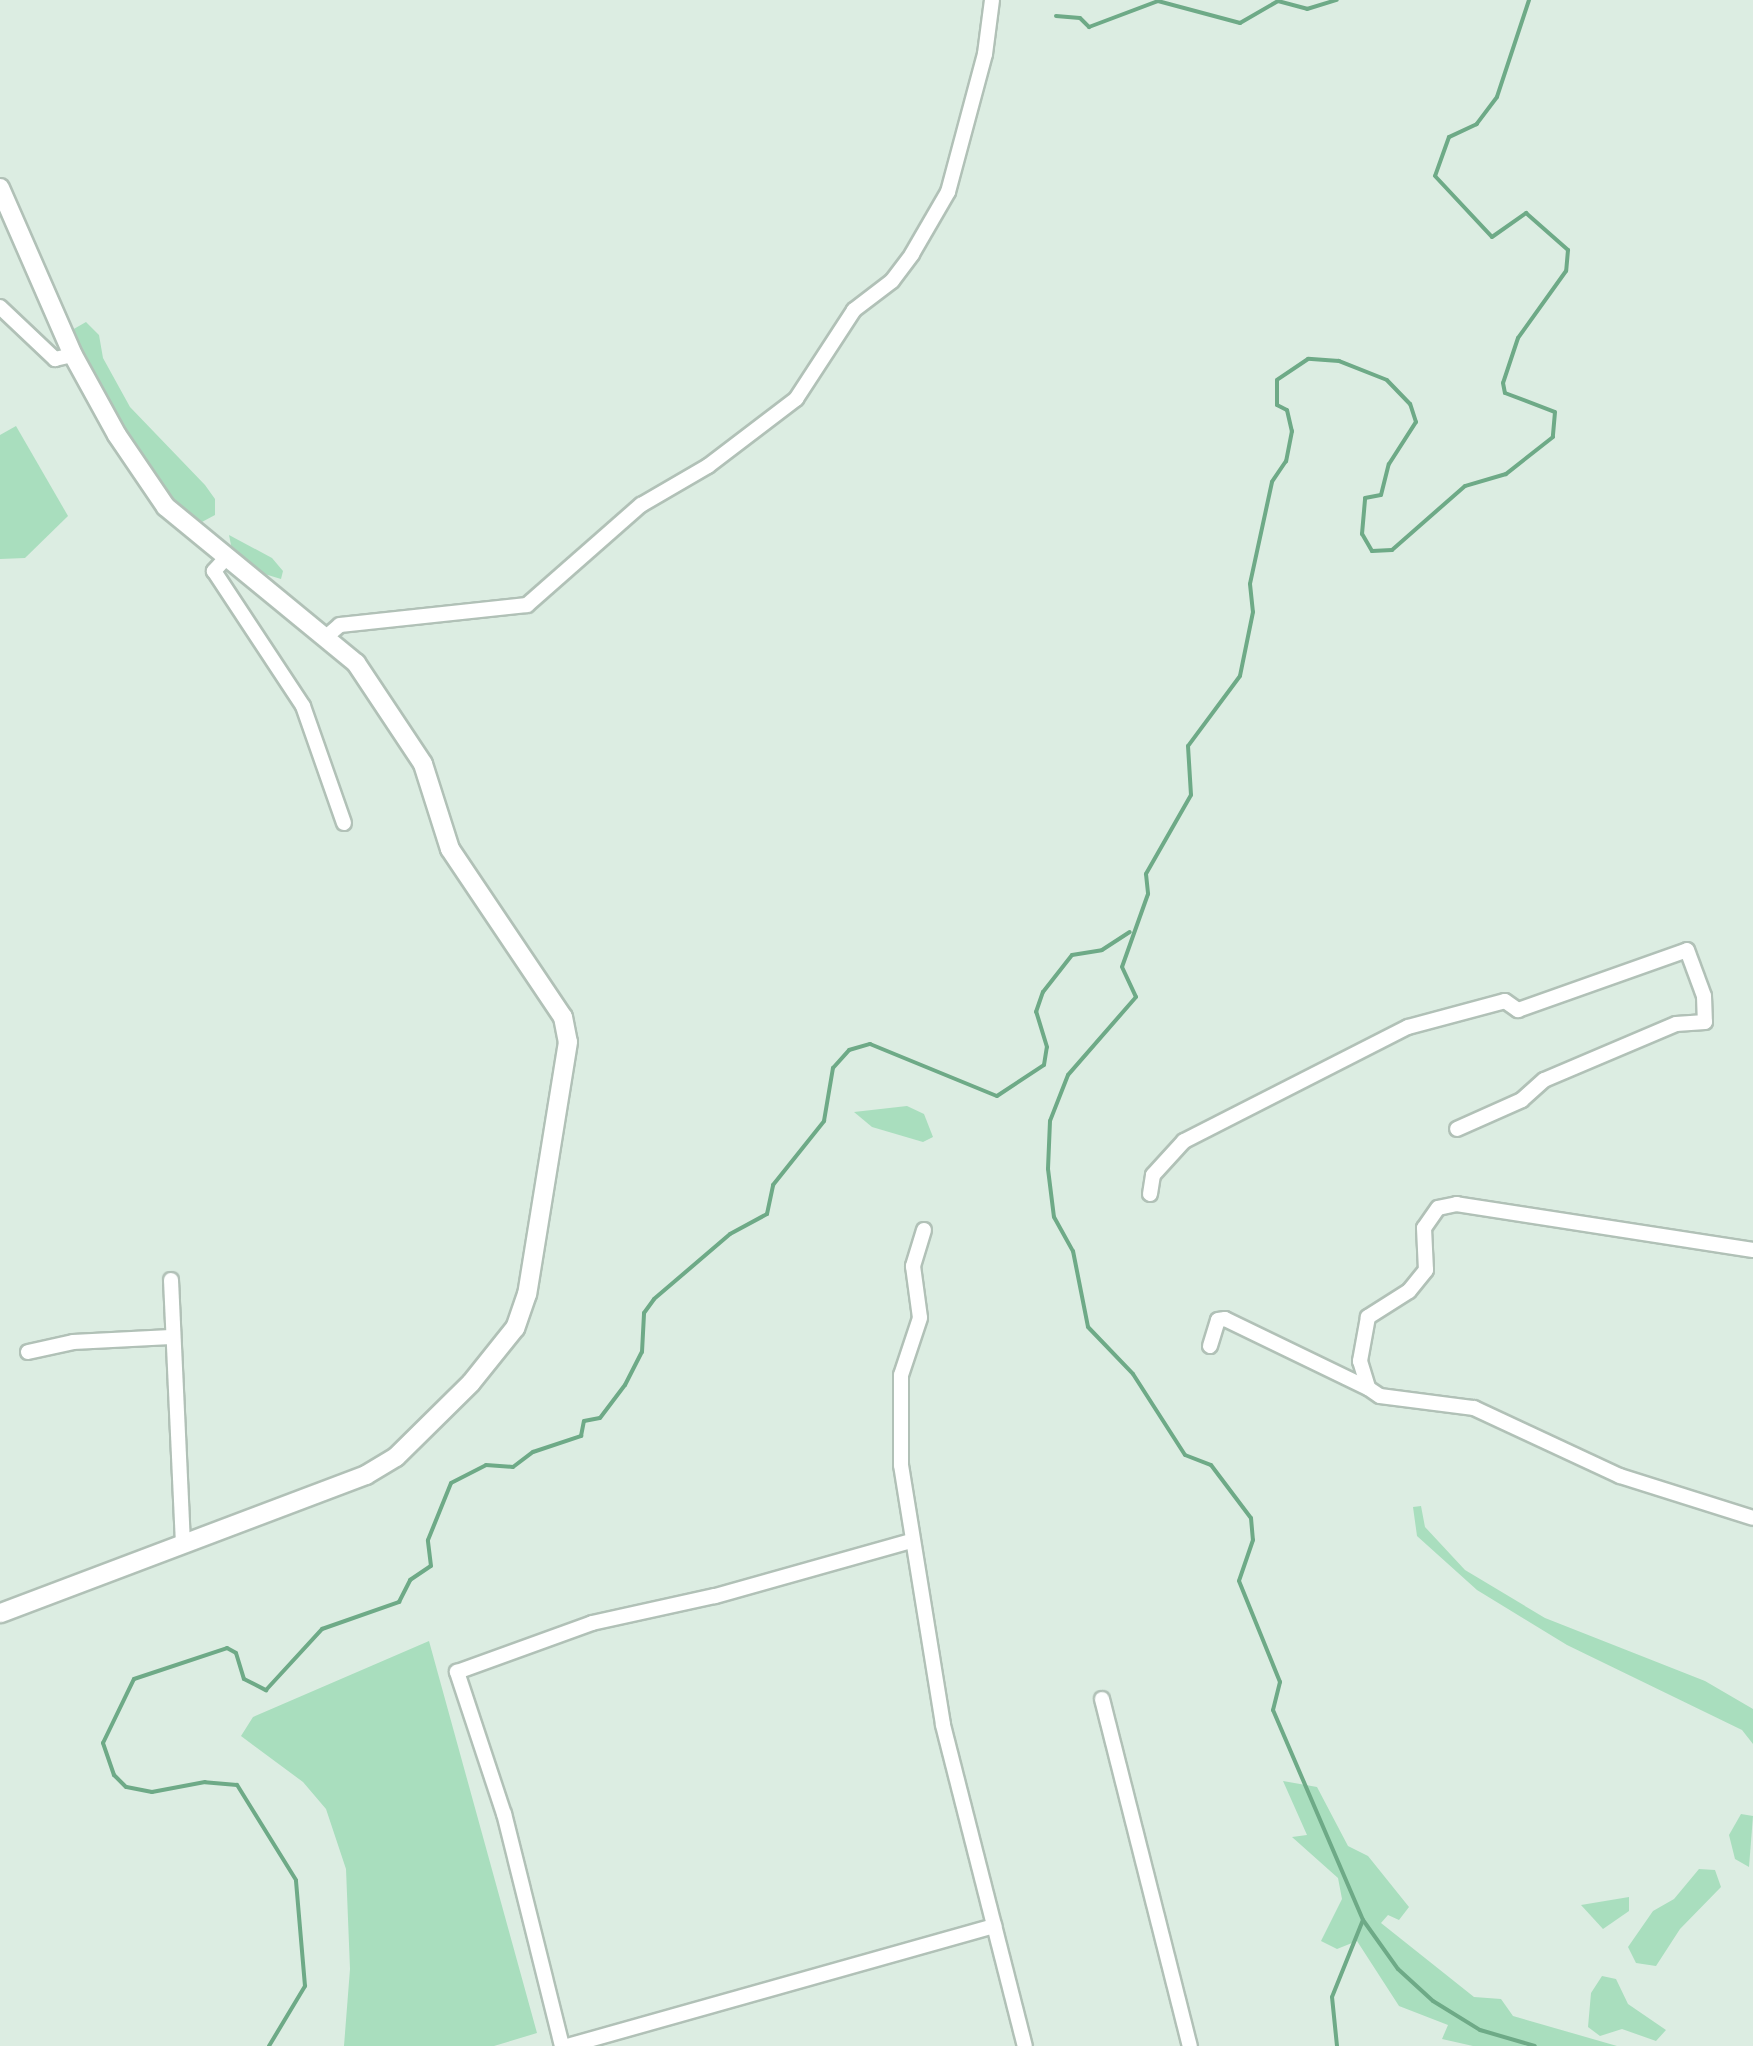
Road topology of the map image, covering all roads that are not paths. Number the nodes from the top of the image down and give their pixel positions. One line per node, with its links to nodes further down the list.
1 (992, 0): 6 (street)
2 (0, 188): 4 (street)
3 (0, 307): 4 (street)
4 (73, 355): 5 (street)
5 (226, 558): 6 (street); 7 (street)
6 (326, 637): 19 (street)
7 (344, 823)
8 (1457, 1129): 9 (street)
9 (1150, 1194)
10 (924, 1230): 18 (street)
11 (1753, 1250): 16 (street)
12 (171, 1280): 13 (street)
13 (171, 1337): 15 (street); 19 (street)
14 (1210, 1346): 16 (street)
15 (28, 1352)
16 (1368, 1388): 17 (street)
17 (1753, 1518)
18 (911, 1541): 22 (street); 23 (street)
19 (183, 1544): 20 (street)
20 (0, 1613)
21 (1102, 1699): 25 (street)
22 (994, 1926): 23 (street); 24 (street)
23 (565, 2046)
24 (1025, 2046)
25 (1190, 2046)

